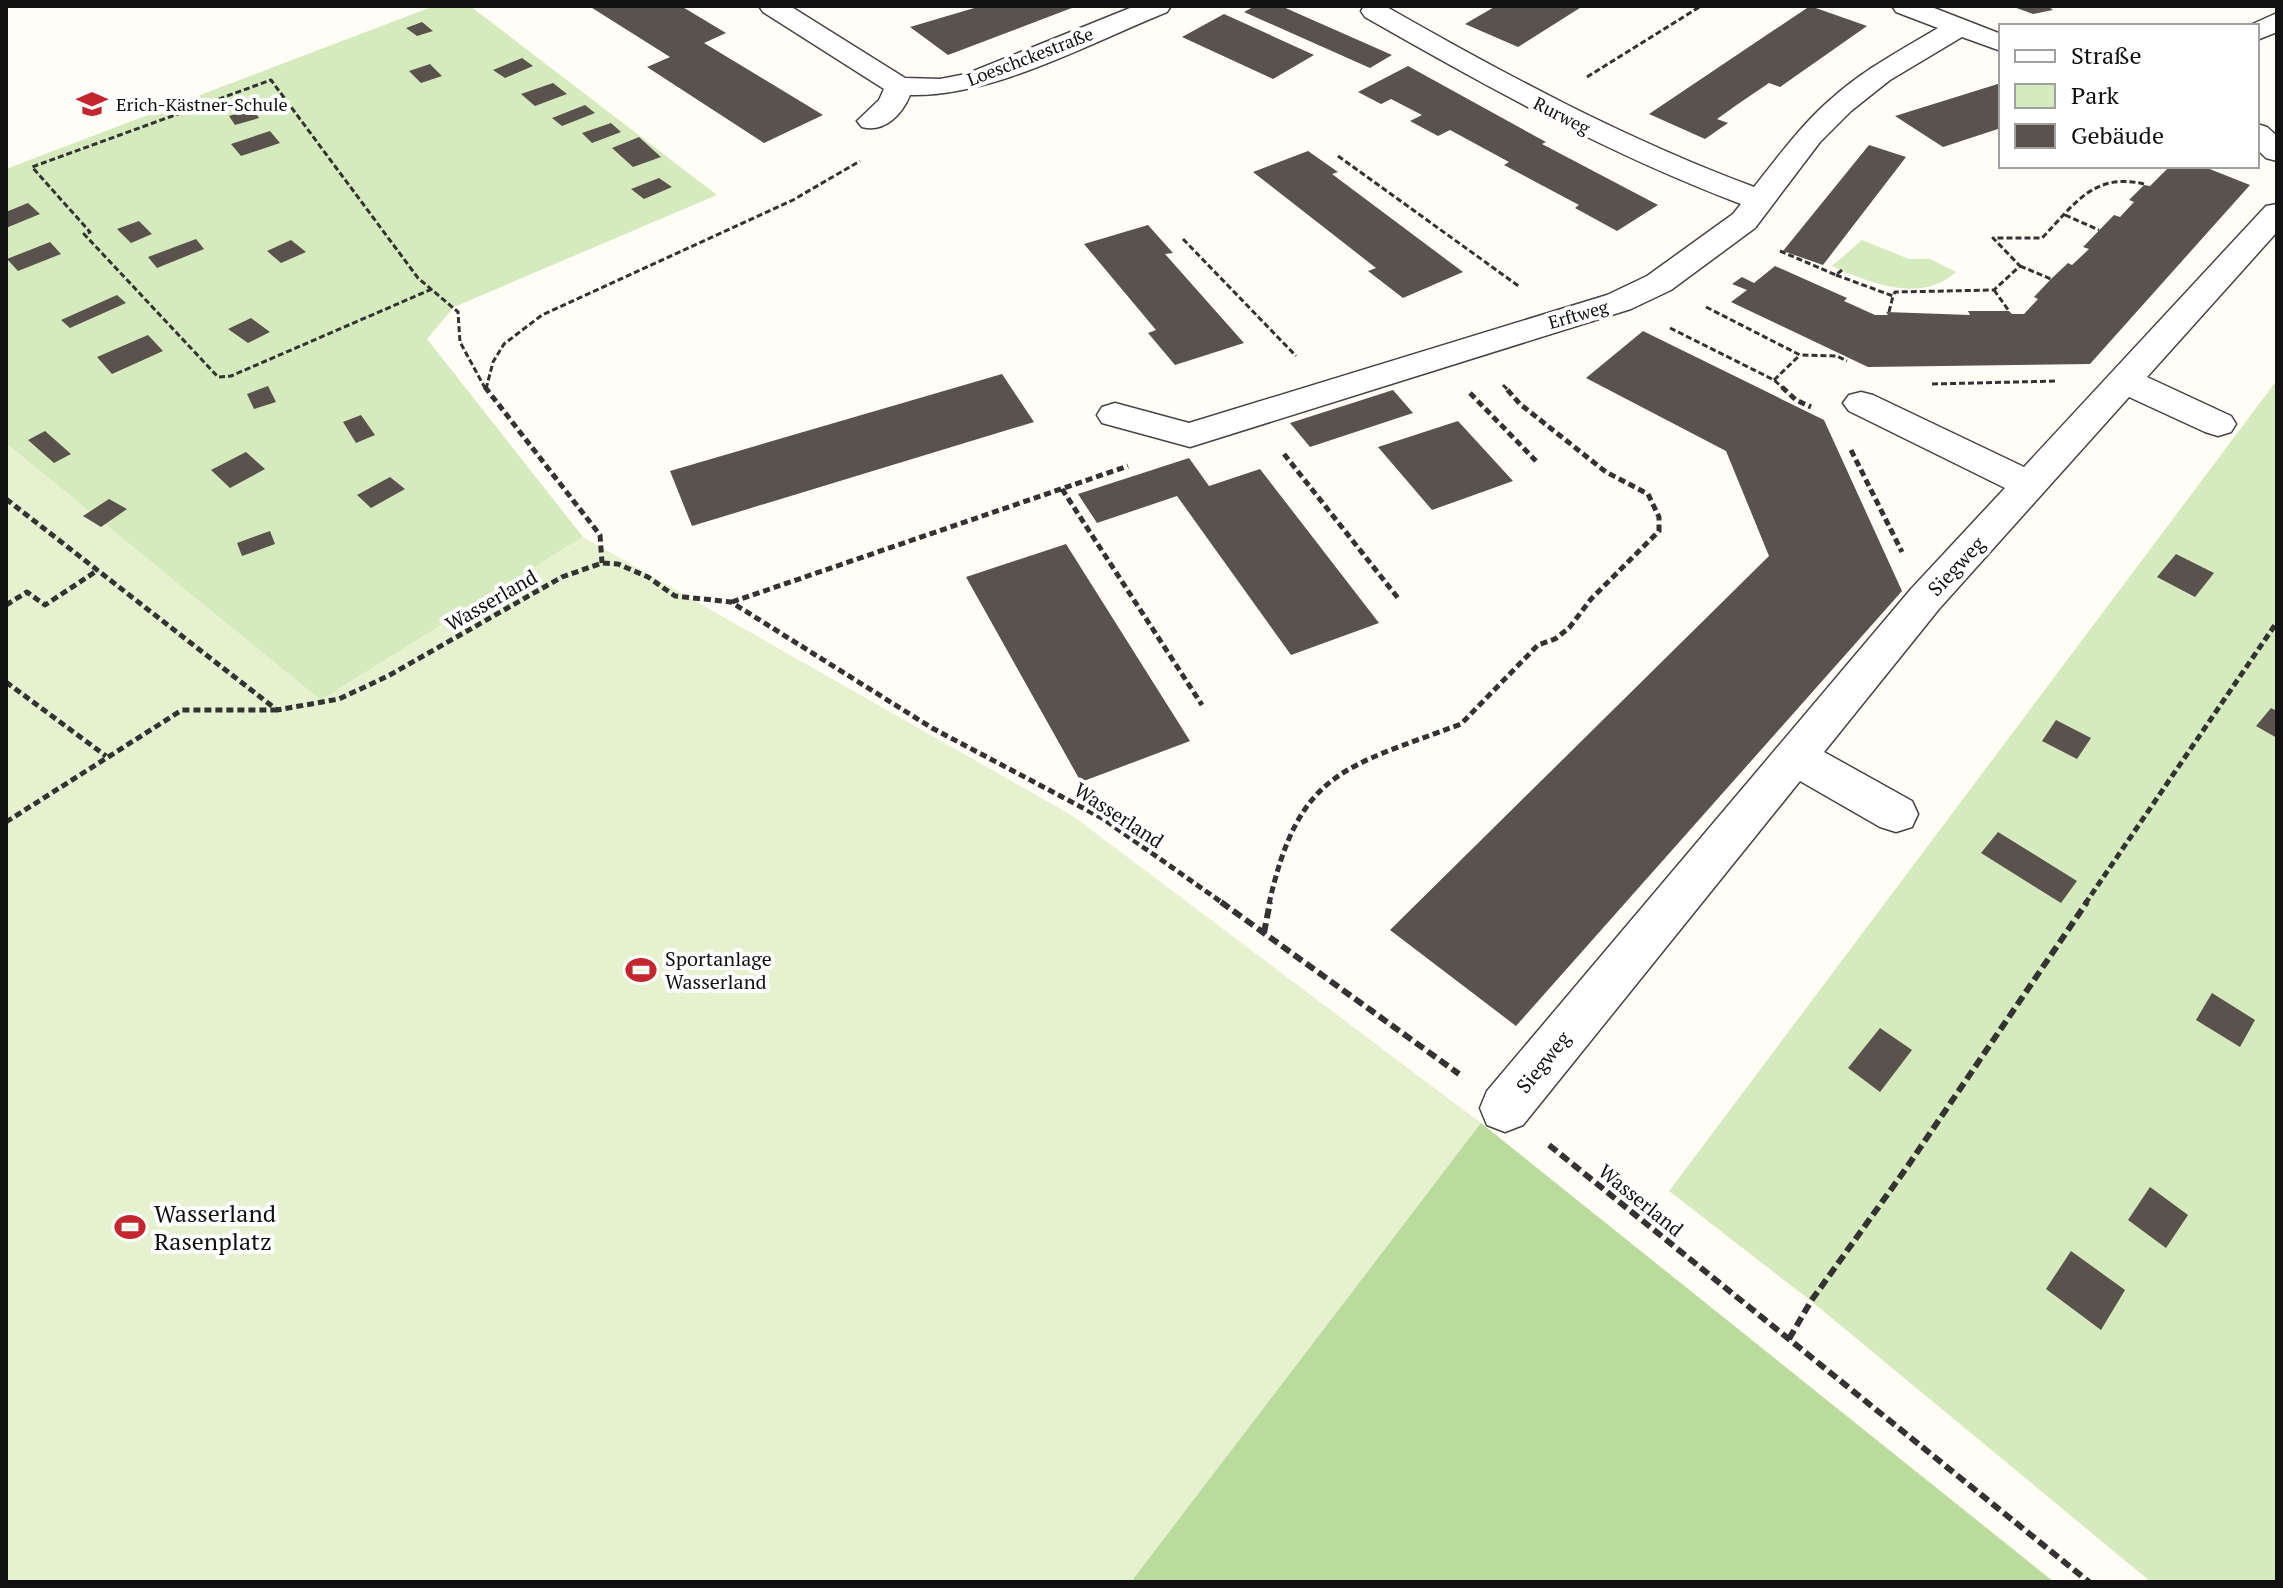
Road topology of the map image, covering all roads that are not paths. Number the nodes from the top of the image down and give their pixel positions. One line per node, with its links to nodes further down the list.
1 (772, 6): 9 (street)
2 (1158, 6): 9 (street, Loeschckestraße)
3 (1905, 6): 6 (street)
4 (1372, 8): 13 (street, Rurweg)
5 (2277, 21): 7 (street)
6 (1958, 28): 8 (street); 13 (street, Erftweg)
7 (2259, 31)
8 (1999, 42)
9 (899, 86): 10 (street)
10 (872, 121)
11 (2259, 135): 12 (street)
12 (2277, 152)
13 (1760, 200): 17 (street, Erftweg)
14 (2277, 213): 15 (street, Siegweg)
15 (2123, 380): 18 (street); 19 (street, Siegweg)
16 (1861, 403): 19 (street)
17 (1115, 415)
18 (2218, 424)
19 (2030, 485): 20 (street, Siegweg)
20 (1795, 757): 21 (street); 22 (street, Siegweg)
21 (1896, 814)
22 (1505, 1108)

